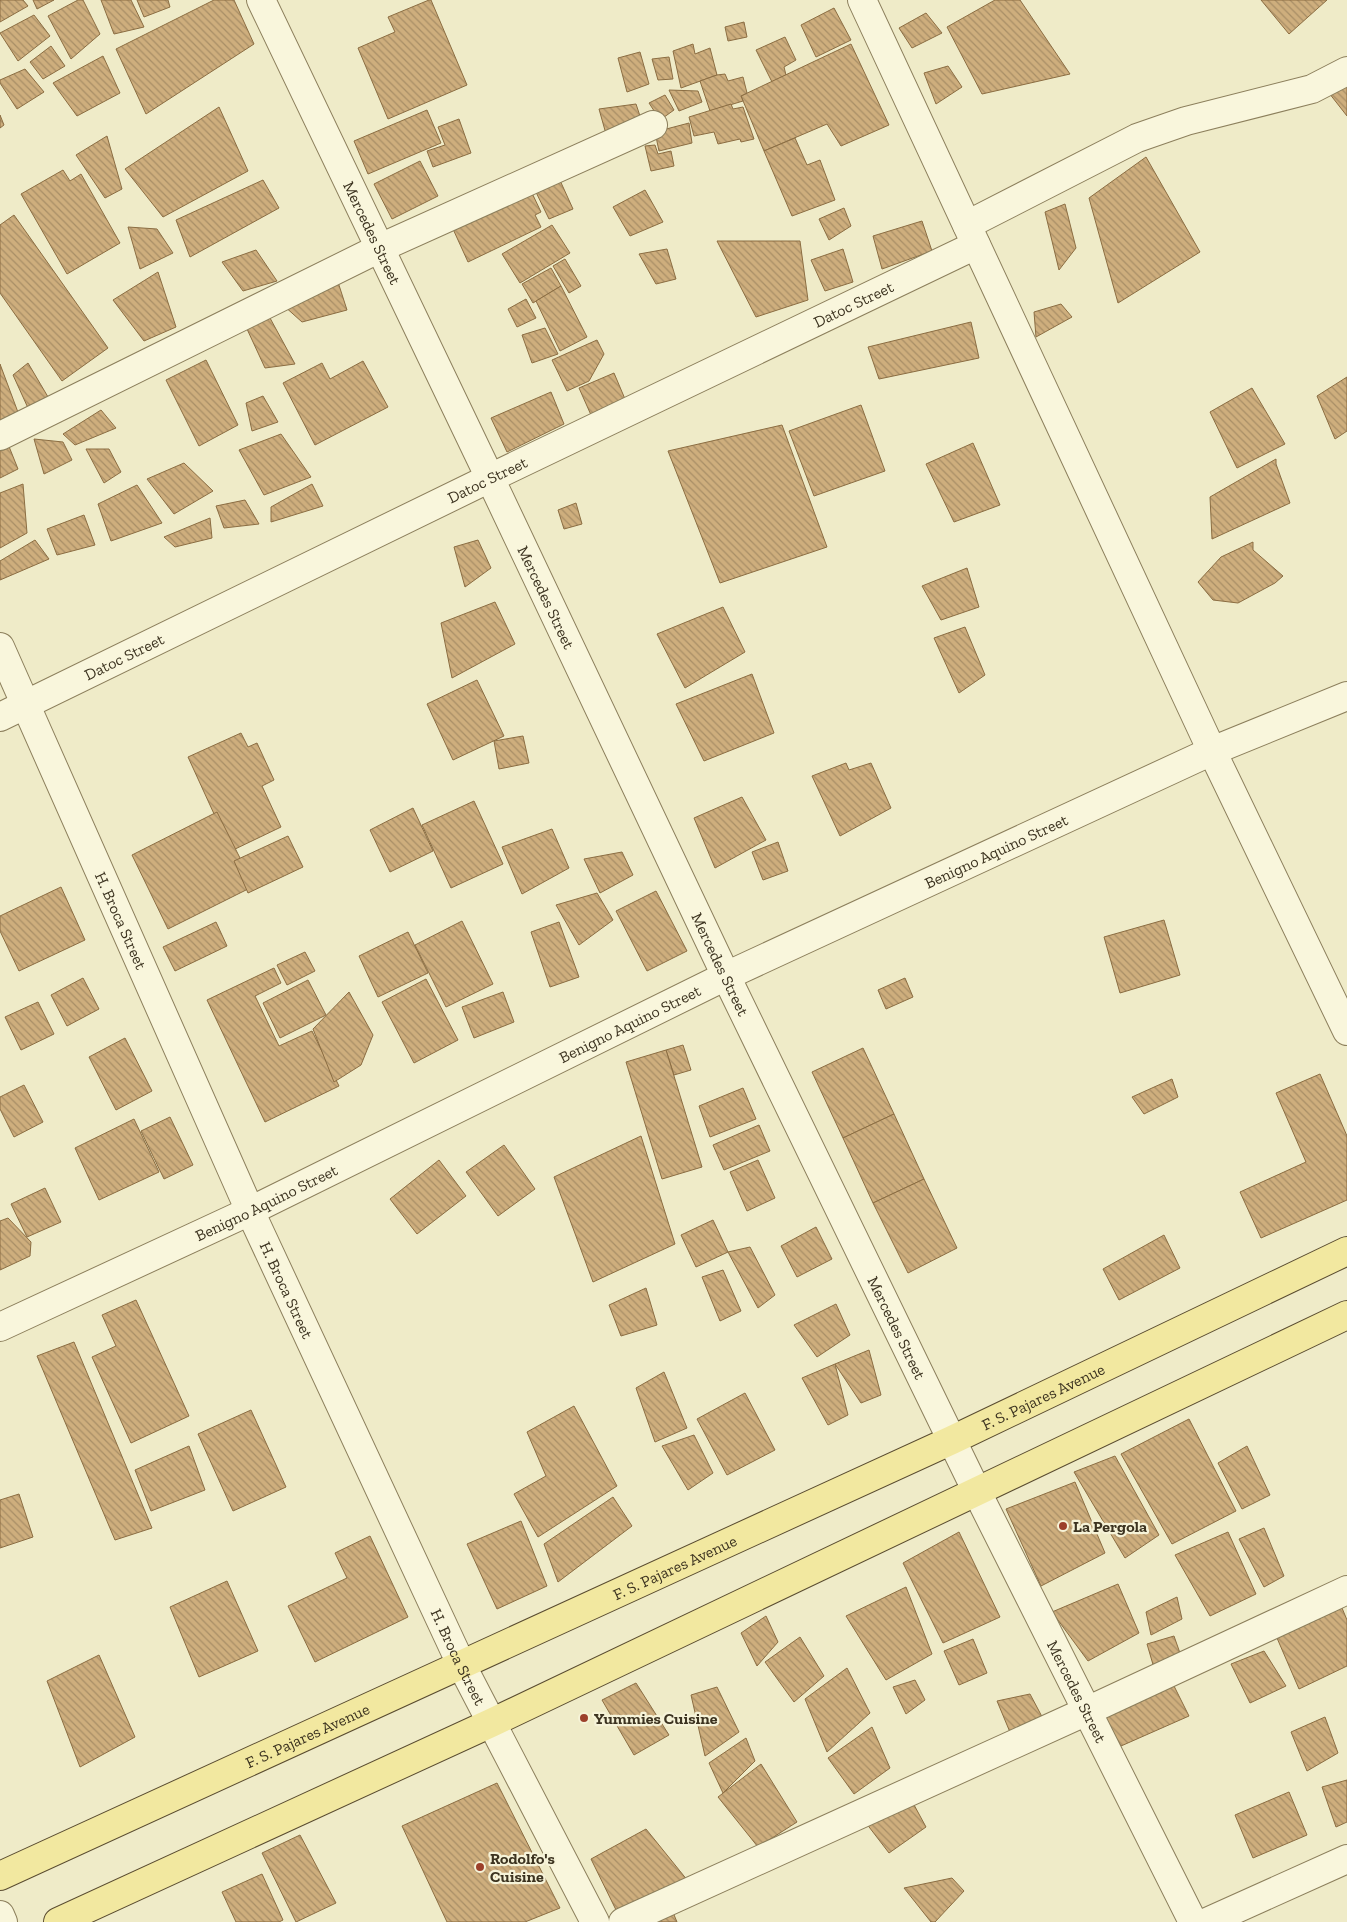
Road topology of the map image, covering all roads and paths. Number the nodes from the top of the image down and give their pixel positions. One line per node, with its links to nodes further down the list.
1 (862, 0): 5 (street)
2 (264, 1): 6 (street, Mercedes Street)
3 (1347, 71): 5 (street, Datoc Street)
4 (653, 125): 6 (street)
5 (972, 235): 8 (street, Datoc Street); 13 (street)
6 (380, 248): 7 (street); 8 (street, Mercedes Street)
7 (0, 436)
8 (490, 478): 11 (street, Datoc Street); 14 (street, Mercedes Street)
9 (0, 647): 11 (street, H. Broca Street)
10 (1347, 696): 13 (street, Benigno Aquino Street)
11 (26, 704): 12 (street, Datoc Street); 16 (street, H. Broca Street)
12 (0, 717)
13 (1212, 751): 14 (street, Benigno Aquino Street); 15 (street)
14 (726, 976): 16 (street, Benigno Aquino Street); 20 (street, Mercedes Street)
15 (1347, 1031)
16 (250, 1211): 19 (street, Benigno Aquino Street); 23 (street, H. Broca Street)
17 (1347, 1251): 20 (main road, F. S. Pajares Avenue)
18 (1347, 1315): 21 (main road)
19 (0, 1327)
20 (952, 1440): 21 (street, Mercedes Street); 23 (main road, F. S. Pajares Avenue)
21 (977, 1492): 24 (street, Mercedes Street); 25 (main road)
22 (1347, 1590): 24 (street)
23 (461, 1664): 25 (street, H. Broca Street); 27 (main road, F. S. Pajares Avenue)
24 (1087, 1711): 32 (street); 33 (street, Mercedes Street)
25 (491, 1723): 30 (main road); 31 (street, H. Broca Street)
26 (1347, 1859): 34 (street)
27 (0, 1876)
28 (0, 1915): 29 (street)
29 (3, 1922)
30 (58, 1922)
31 (595, 1922)
32 (623, 1922)
33 (1193, 1922)
34 (1207, 1922)

